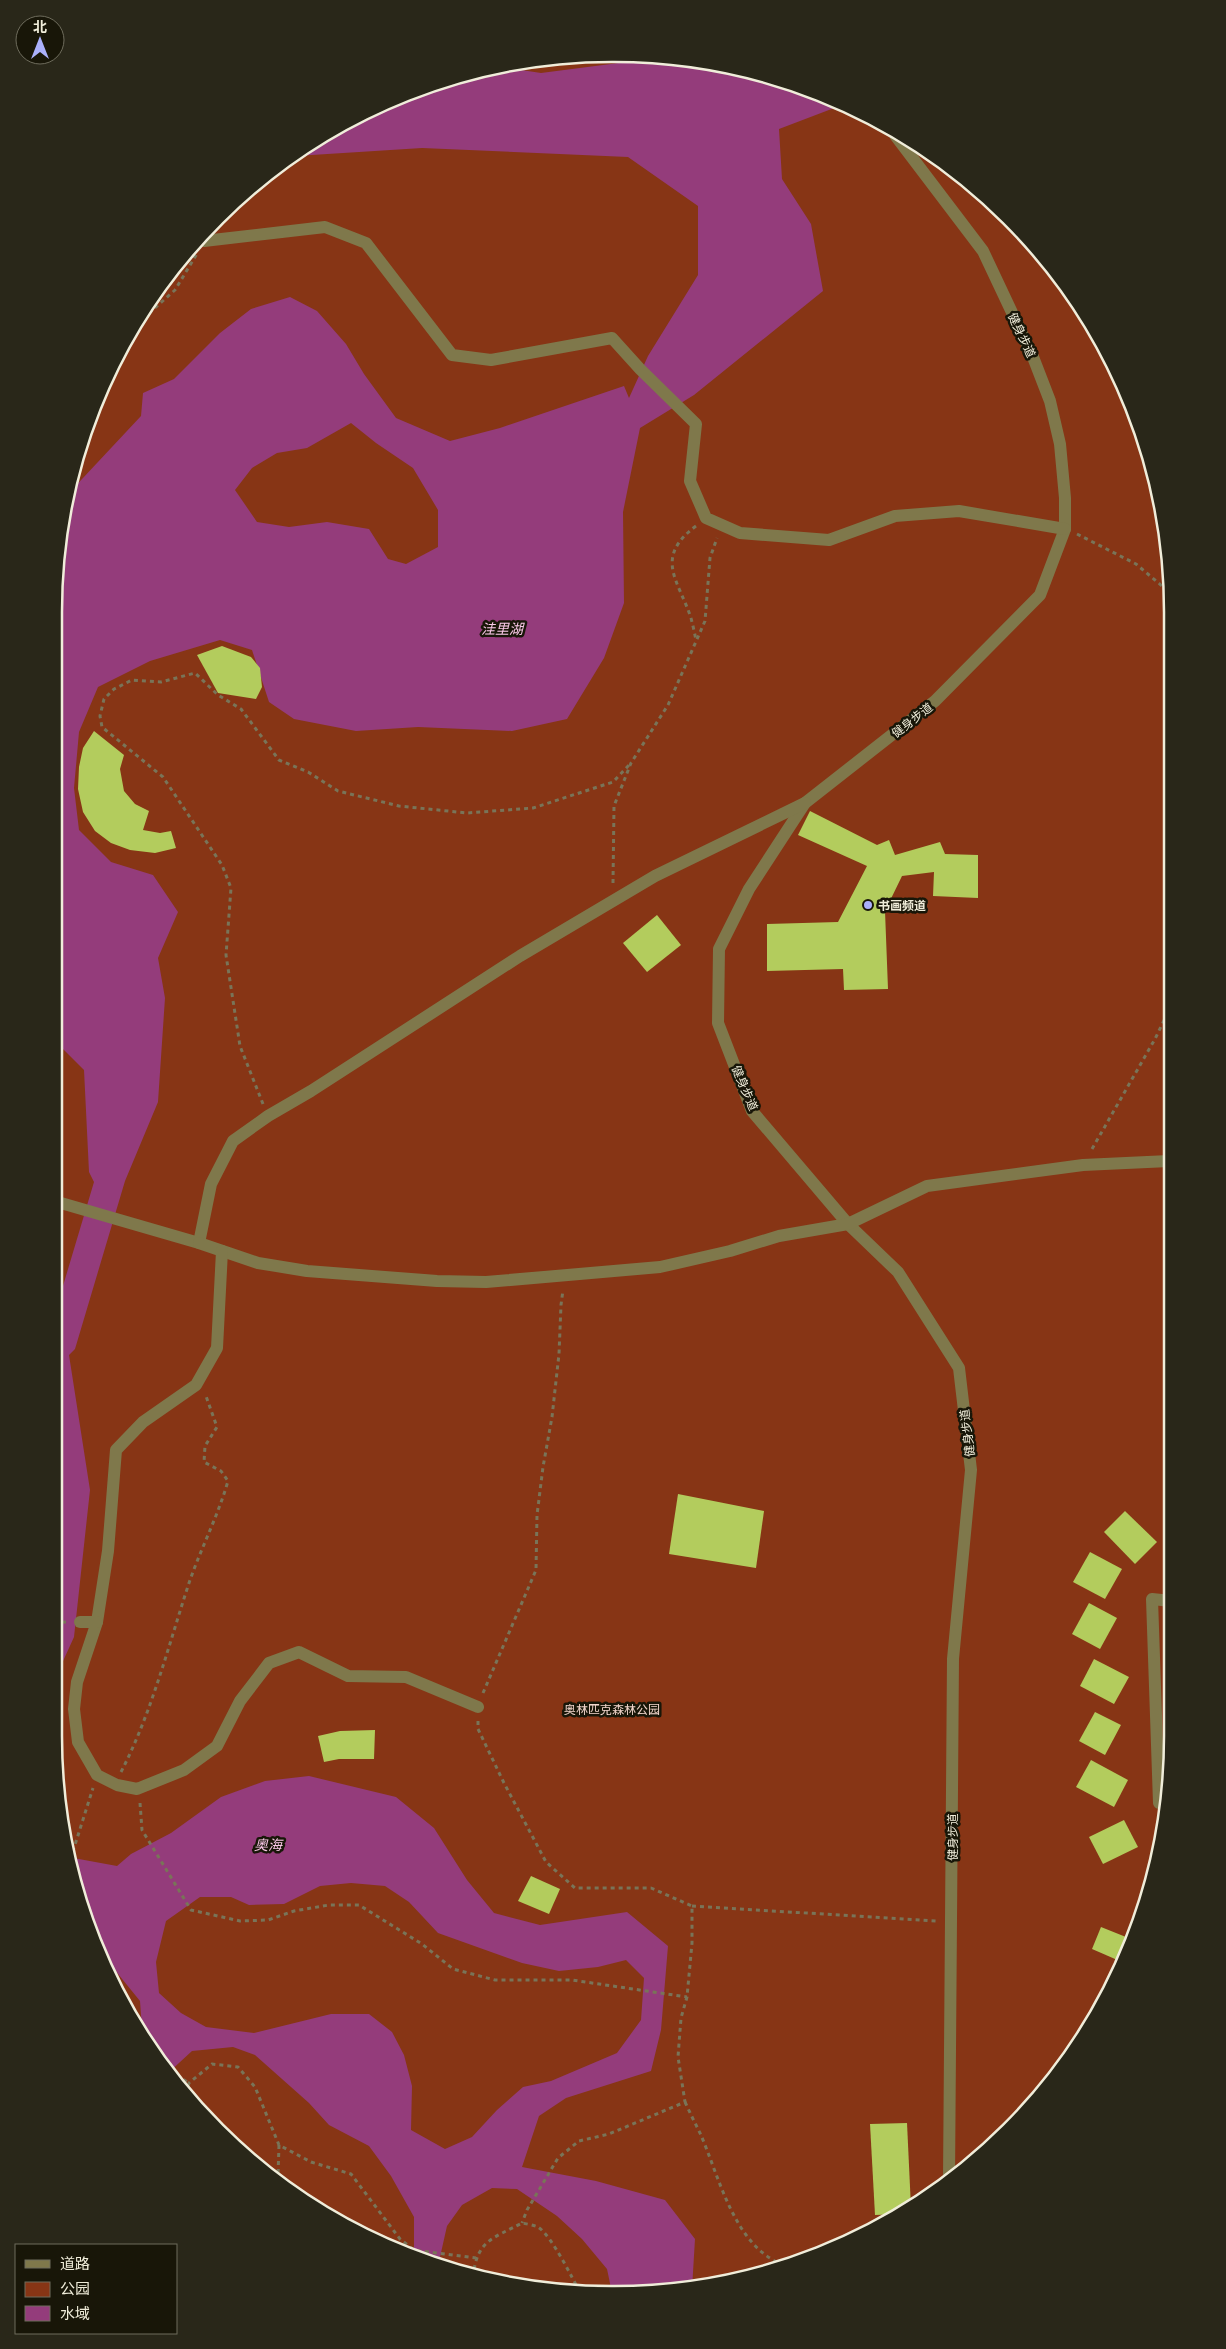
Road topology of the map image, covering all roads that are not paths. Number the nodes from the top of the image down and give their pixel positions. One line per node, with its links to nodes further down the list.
1 (902, 145): 3 (street, 健身步道)
2 (209, 239): 3 (street)
3 (1065, 528): 4 (street, 健身步道)
4 (806, 803): 7 (street, 健身步道); 8 (street)
5 (1164, 1161): 7 (street)
6 (62, 1204): 8 (street)
7 (848, 1224): 9 (street); 15 (street, 健身步道)
8 (199, 1243): 9 (street)
9 (222, 1251): 12 (street)
10 (1164, 1600): 14 (street)
11 (80, 1622): 12 (street)
12 (97, 1622): 13 (street)
13 (478, 1707)
14 (1159, 1803)
15 (949, 2172)

